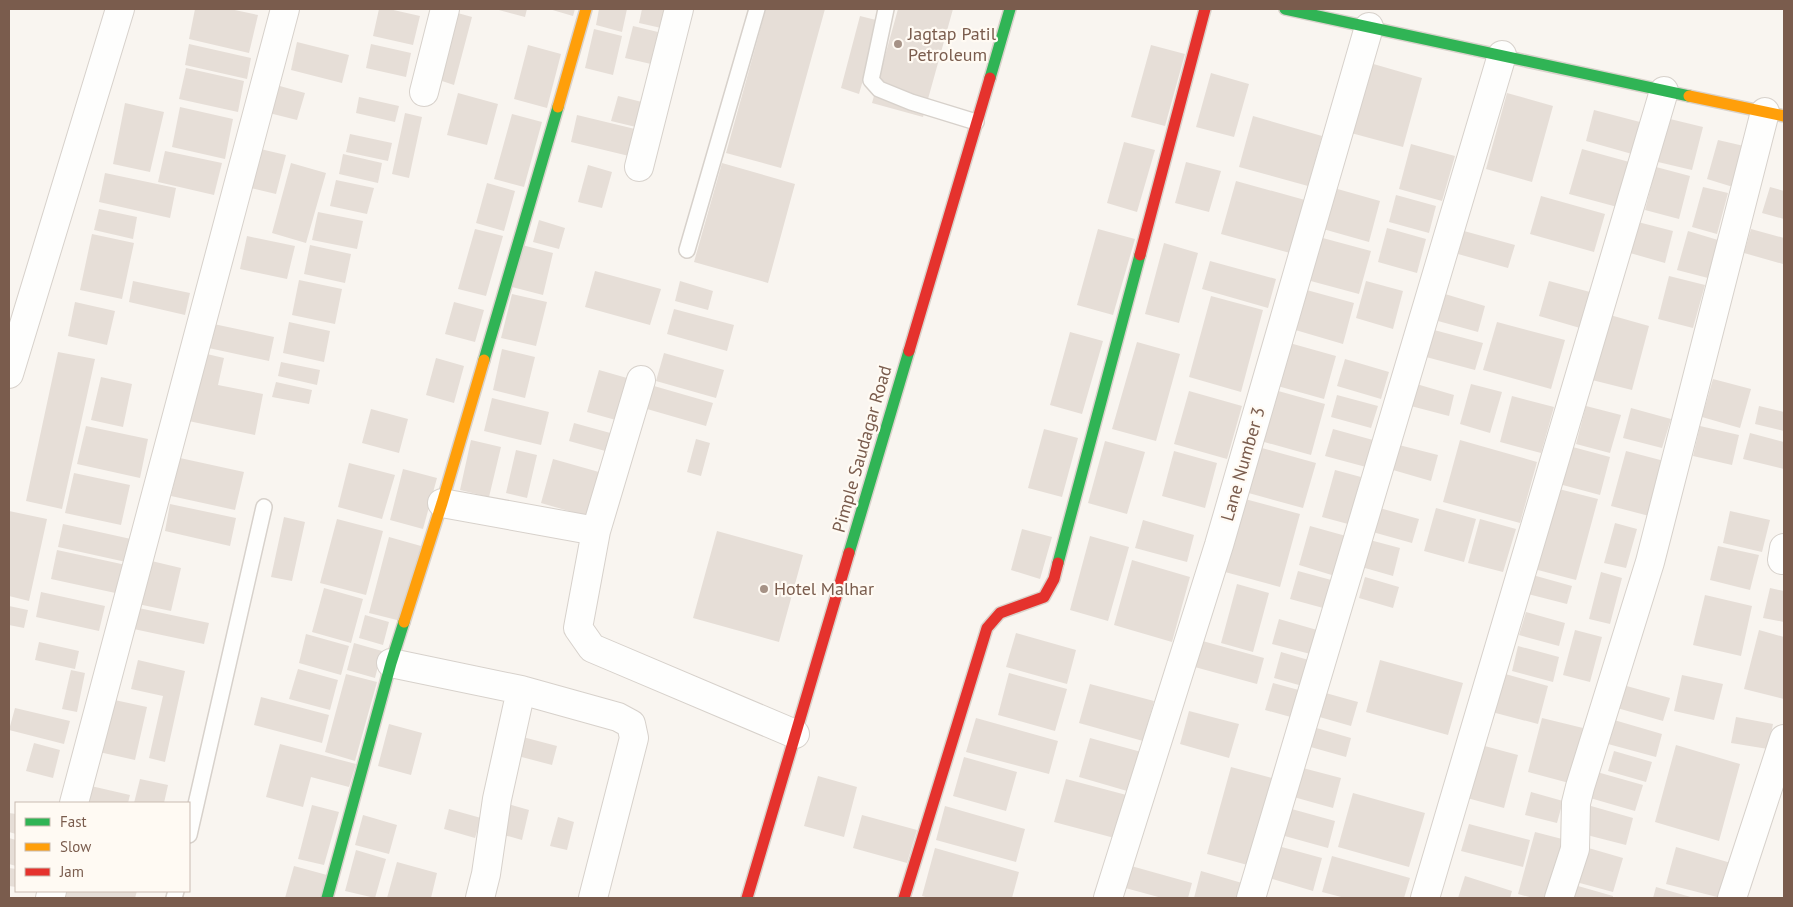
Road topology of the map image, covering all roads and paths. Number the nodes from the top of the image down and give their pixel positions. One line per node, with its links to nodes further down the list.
1 (120, 9): 19 (street)
2 (285, 9): 28 (street)
3 (445, 9): 14 (street)
4 (586, 9): 21 (street)
5 (679, 9): 17 (street)
6 (757, 9): 18 (lane)
7 (886, 9): 16 (lane)
8 (1010, 9): 16 (street, Pimple Saudagar Road)
9 (1205, 9): 34 (street)
10 (1285, 9): 11 (street)
11 (1369, 27): 12 (street); 35 (street, Lane Number 3)
12 (1502, 56): 13 (street); 36 (street)
13 (1664, 91): 15 (street); 37 (street)
14 (424, 92)
15 (1774, 114): 38 (street)
16 (976, 122): 26 (street, Pimple Saudagar Road)
17 (639, 167)
18 (687, 250)
19 (9, 374)
20 (641, 380): 23 (street)
21 (442, 503): 23 (street); 24 (street)
22 (264, 507): 29 (lane)
23 (596, 531): 26 (street)
24 (391, 663): 25 (street); 30 (street)
25 (521, 690): 31 (street); 32 (street)
26 (795, 734): 33 (street, Pimple Saudagar Road)
27 (1784, 738): 39 (street)
28 (74, 802)
29 (190, 831)
30 (328, 898)
31 (480, 898)
32 (593, 898)
33 (747, 898)
34 (904, 898)
35 (1108, 898)
36 (1251, 898)
37 (1425, 898)
38 (1559, 898)
39 (1732, 898)

